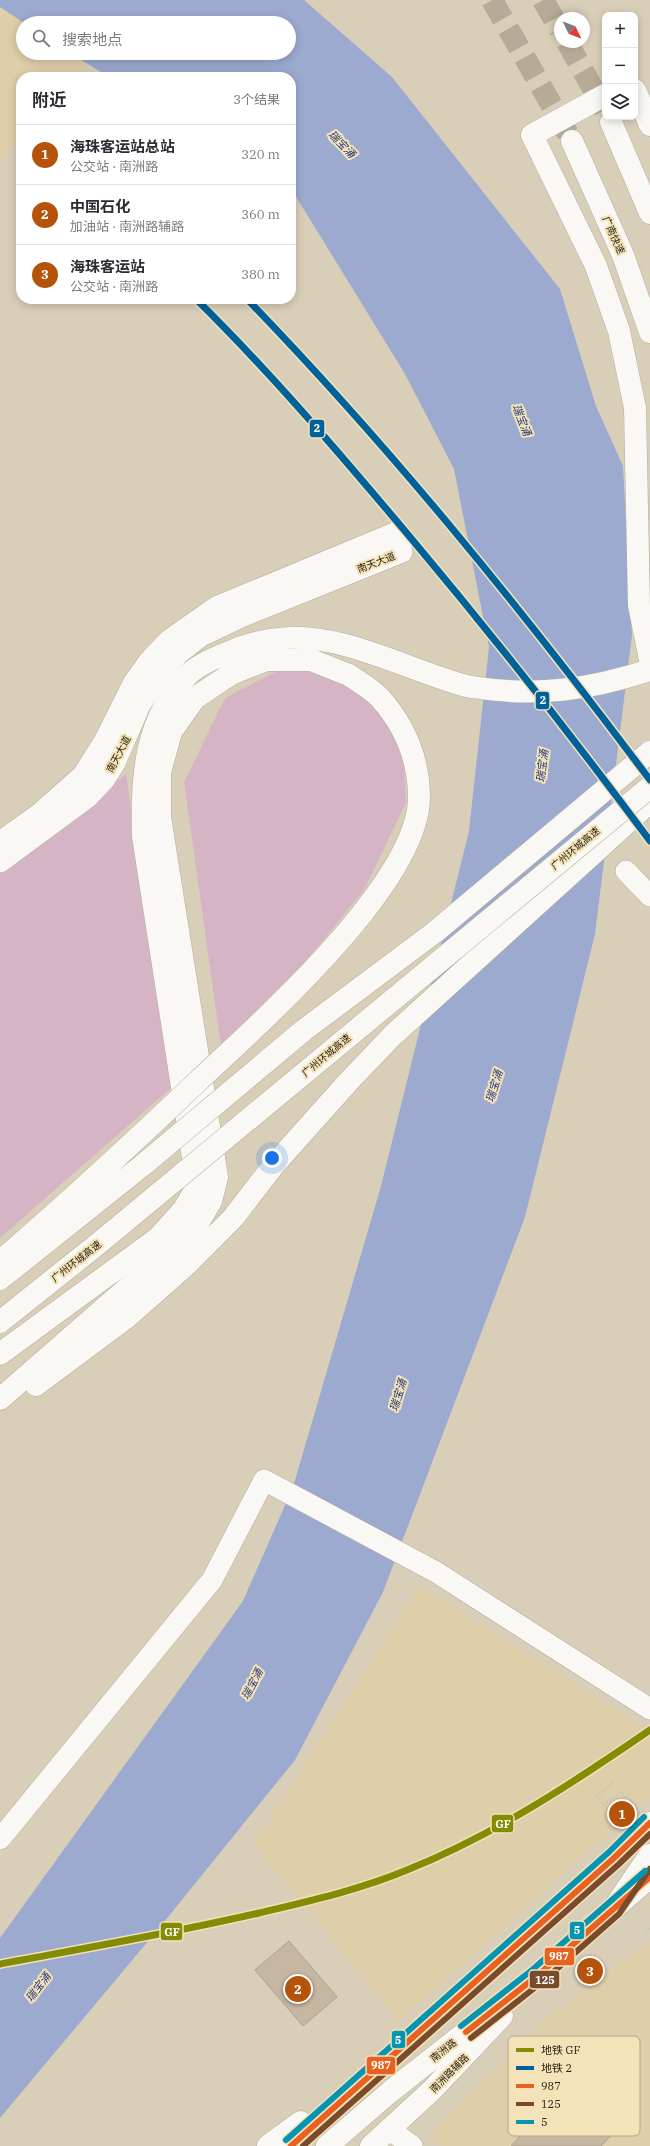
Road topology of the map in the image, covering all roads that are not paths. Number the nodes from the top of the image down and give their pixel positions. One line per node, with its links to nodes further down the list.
1 (602, 97): 8 (main road)
2 (638, 97): 4 (main road)
3 (611, 122): 6 (main road)
4 (650, 125)
5 (572, 141): 7 (main road, 广南快速)
6 (650, 213)
7 (650, 332)
8 (650, 660)
9 (650, 670): 20 (main road)
10 (650, 752): 18 (main road, bridge)
11 (650, 787): 19 (main road, 广州环城高速, bridge)
12 (650, 802): 22 (main road)
13 (0, 842): 14 (street, 南天大道)
14 (0, 862)
15 (626, 871): 16 (street)
16 (650, 896)
17 (0, 1261): 21 (main road, bridge)
18 (0, 1279)
19 (0, 1322)
20 (0, 1354)
21 (0, 1399)
22 (0, 1413)
23 (650, 1709): 25 (street)
24 (650, 1823): 30 (main road)
25 (0, 1839)
26 (650, 1855): 28 (main road)
27 (650, 1877): 28 (main road, 南洲路)
28 (614, 1908): 29 (main road, 南洲路)
29 (537, 1976): 31 (main road, 南洲路辅路); 34 (main road, 南洲路)
30 (390, 2056): 32 (main road); 33 (main road)
31 (389, 2130): 35 (main road, 南洲路辅路); 36 (street)
32 (268, 2146)
33 (291, 2146)
34 (327, 2146)
35 (370, 2146)
36 (412, 2146)

